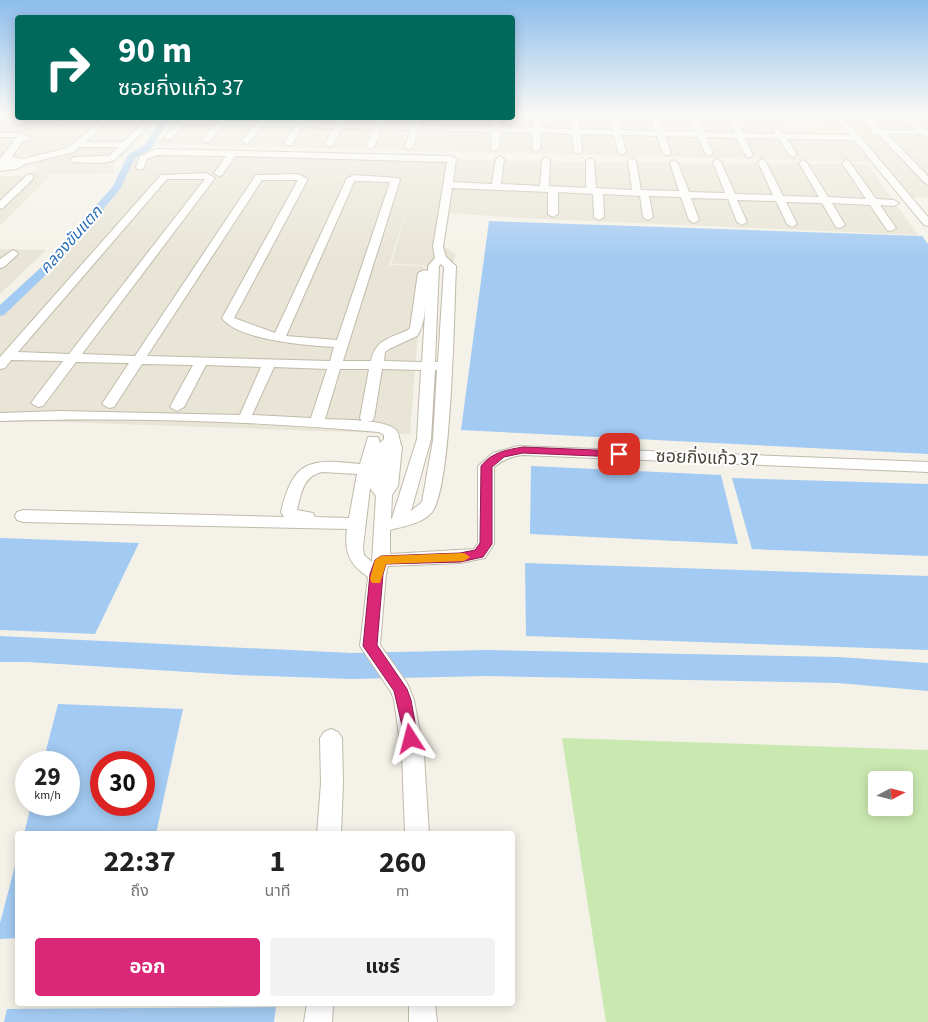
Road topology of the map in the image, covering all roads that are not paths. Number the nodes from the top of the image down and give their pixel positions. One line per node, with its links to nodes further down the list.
1 (632, 162): 34 (street)
2 (718, 162): 36 (street)
3 (762, 162): 37 (street)
4 (22, 163): 20 (street)
5 (141, 163): 21 (street)
6 (185, 163): 22 (street)
7 (226, 163): 23 (street)
8 (268, 163): 24 (street)
9 (310, 163): 25 (street)
10 (353, 163): 26 (street)
11 (451, 163): 29 (street)
12 (499, 163): 30 (street)
13 (546, 163): 32 (street)
14 (590, 163): 33 (street)
15 (674, 163): 35 (street)
16 (803, 163): 39 (street)
17 (846, 163): 40 (street)
18 (877, 163): 48 (street)
19 (910, 163): 28 (street)
20 (2, 166)
21 (140, 167)
22 (178, 172)
23 (219, 173)
24 (262, 173)
25 (304, 174)
26 (348, 175)
27 (30, 177): 42 (street)
28 (928, 181)
29 (448, 185): 30 (street); 53 (street)
30 (496, 187): 31 (street)
31 (508, 187): 32 (street); 38 (street)
32 (549, 189): 33 (street); 43 (street)
33 (594, 191): 34 (street); 44 (street)
34 (640, 192): 35 (street); 45 (street)
35 (684, 194): 36 (street); 46 (street)
36 (733, 196): 37 (street); 47 (street)
37 (779, 198): 39 (street); 49 (street)
38 (506, 200)
39 (826, 200): 40 (street); 50 (street)
40 (874, 202): 41 (street); 51 (street)
41 (894, 203)
42 (0, 206)
43 (553, 214)
44 (599, 217)
45 (648, 217)
46 (694, 220)
47 (742, 222)
48 (928, 223)
49 (792, 224)
50 (840, 225)
51 (891, 228)
52 (12, 253): 54 (street)
53 (441, 258): 56 (street); 57 (street)
54 (0, 265)
55 (424, 269): 65 (street)
56 (431, 310): 57 (street); 67 (street)
57 (448, 310): 68 (street)
58 (279, 338): 59 (street); 59 (street); 61 (street)
59 (341, 344): 66 (street)
60 (72, 357): 61 (street); 62 (street); 62 (street); 69 (street)
61 (138, 359): 63 (street); 70 (street)
62 (4, 360)
63 (202, 361): 64 (street); 71 (street)
64 (269, 363): 66 (street); 72 (street)
65 (376, 364): 66 (street); 67 (street); 75 (street)
66 (336, 365): 74 (street)
67 (428, 366): 68 (street); 76 (street)
68 (444, 366): 78 (street)
69 (38, 403)
70 (109, 404)
71 (176, 407)
72 (246, 414)
73 (0, 417): 82 (street)
74 (318, 418)
75 (367, 418)
76 (424, 439): 78 (street); 79 (street)
77 (373, 440): 82 (street)
78 (440, 440): 80 (street)
79 (420, 456): 80 (street); 84 (street)
80 (438, 457): 84 (street)
81 (928, 467): 87 (street, ซอยกิ่งแก้ว 37)
82 (372, 482): 85 (street); 85 (street); 86 (street)
83 (23, 516): 85 (street)
84 (400, 520): 86 (street)
85 (357, 522): 87 (street)
86 (382, 527): 87 (street)
87 (379, 567): 88 (street)
88 (400, 689): 91 (street)
89 (331, 738): 90 (street)
90 (329, 831)
91 (417, 831)
92 (320, 1006): 94 (street)
93 (422, 1006): 95 (street)
94 (318, 1022)
95 (423, 1022)

